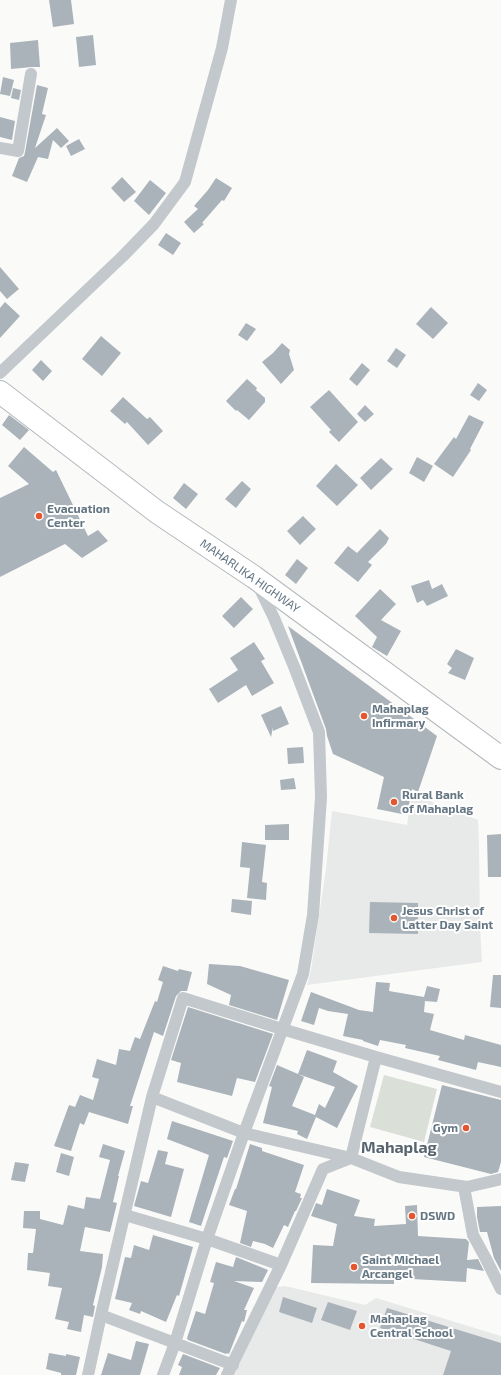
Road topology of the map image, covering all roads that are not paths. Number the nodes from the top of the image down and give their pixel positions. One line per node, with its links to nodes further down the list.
1 (231, 0): 4 (street)
2 (32, 74): 3 (street)
3 (0, 148)
4 (0, 373)
5 (0, 392): 6 (highway, MAHARLIKA HIGHWAY)
6 (254, 577): 7 (highway, MAHARLIKA HIGHWAY); 8 (street)
7 (501, 758)
8 (282, 1029): 9 (street); 11 (street); 12 (street)
9 (376, 1057): 10 (street); 13 (street)
10 (501, 1092)
11 (152, 1098): 12 (street); 16 (street)
12 (244, 1133): 13 (street); 17 (street)
13 (351, 1158): 15 (street); 18 (street)
14 (501, 1179): 15 (street)
15 (464, 1186): 19 (street)
16 (125, 1215): 17 (street); 20 (street)
17 (207, 1239): 18 (street); 21 (street)
18 (282, 1264): 22 (street)
19 (501, 1289)
20 (101, 1315): 21 (street); 23 (street)
21 (175, 1343): 22 (street); 24 (street)
22 (230, 1370)
23 (88, 1375)
24 (163, 1375)

